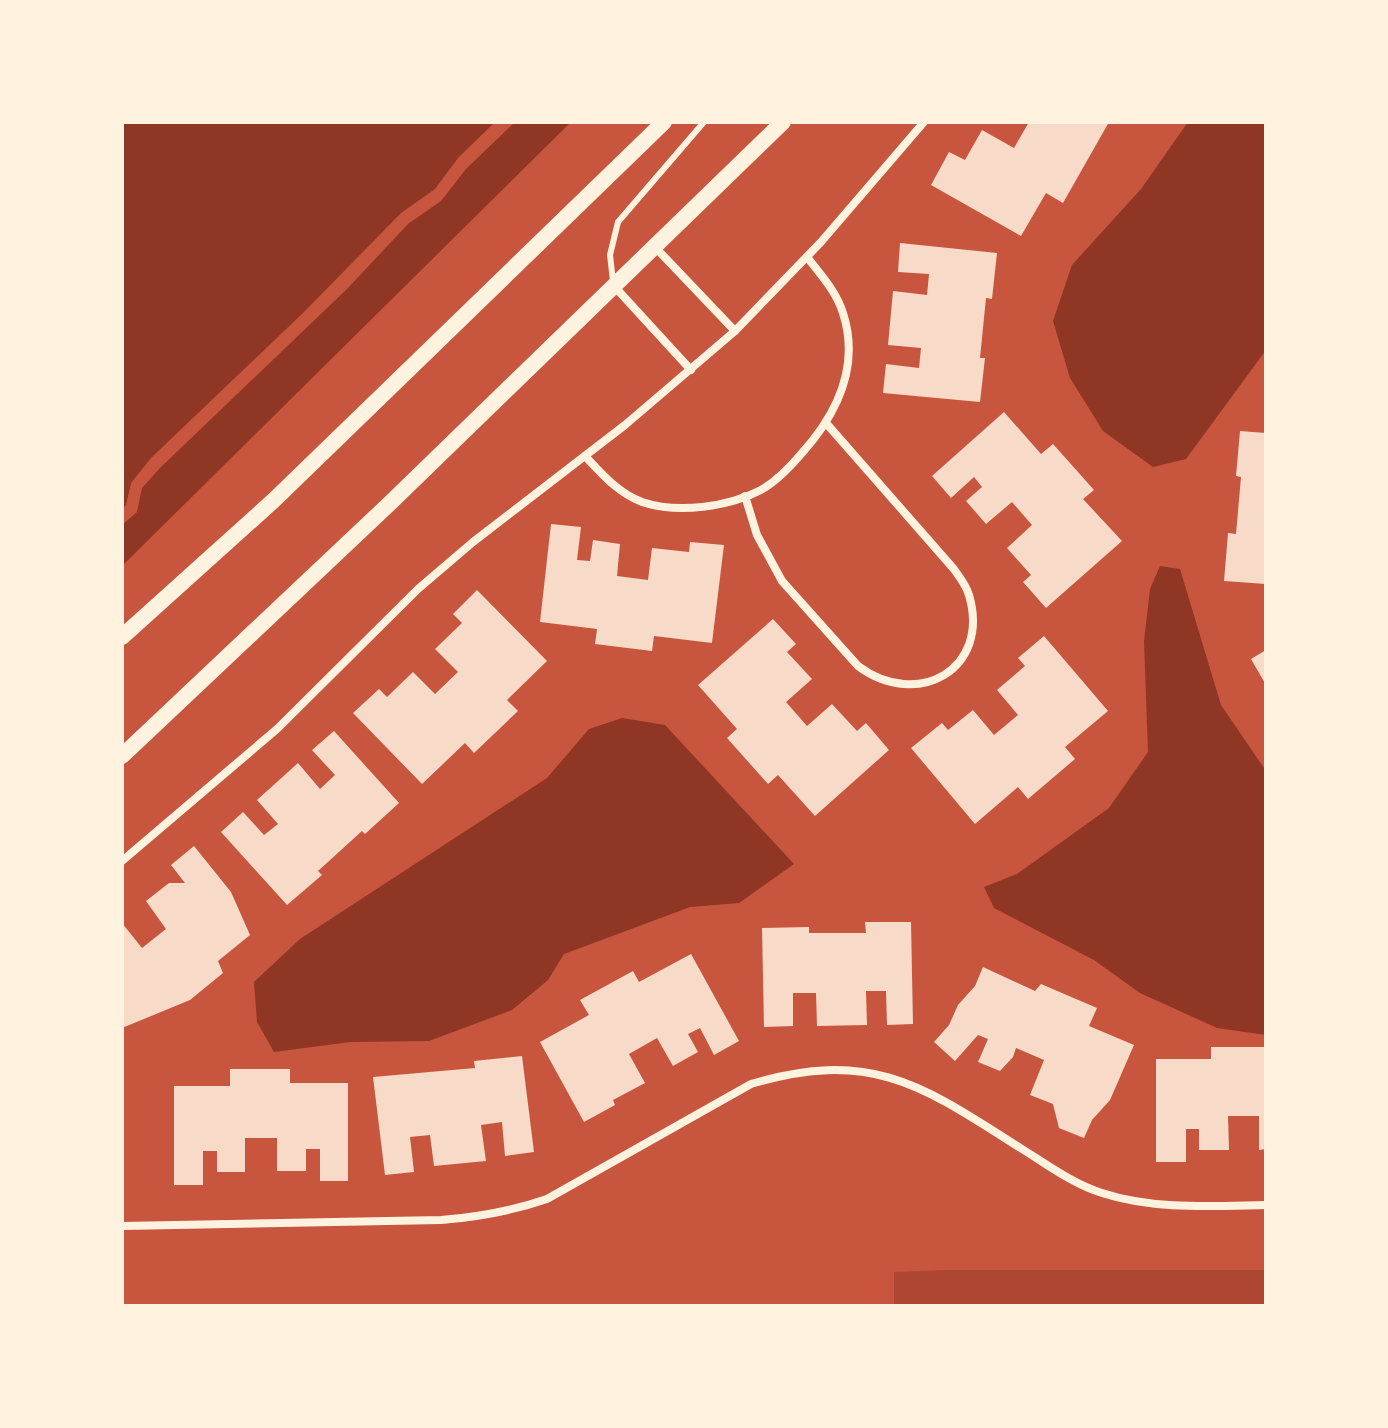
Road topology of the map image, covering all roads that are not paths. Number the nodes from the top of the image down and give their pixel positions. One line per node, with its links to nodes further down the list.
1 (664, 122): 13 (main road)
2 (704, 122): 7 (lane)
3 (783, 122): 5 (main road)
4 (924, 122): 6 (street)
5 (654, 246): 7 (main road); 8 (street)
6 (807, 257): 8 (street); 10 (street)
7 (614, 286): 9 (street); 14 (main road)
8 (735, 331): 9 (street)
9 (691, 370): 11 (street)
10 (826, 423): 12 (street); 12 (street)
11 (585, 456): 12 (street); 15 (street)
12 (745, 496)
13 (122, 637)
14 (122, 756)
15 (122, 861)
16 (1266, 1205): 17 (street)
17 (122, 1226)

